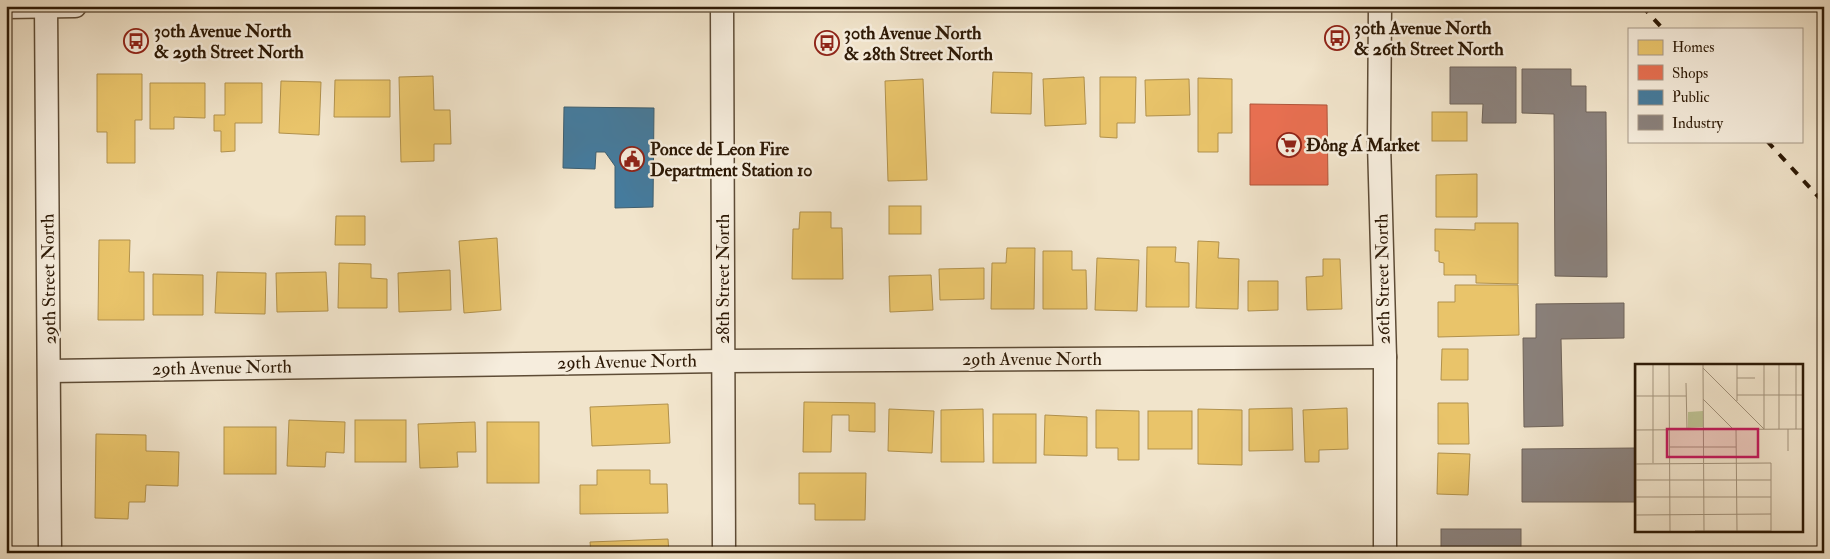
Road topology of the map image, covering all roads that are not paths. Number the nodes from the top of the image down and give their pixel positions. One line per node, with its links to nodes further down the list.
1 (46, 6): 2 (street); 5 (street); 8 (street, 29th Street North)
2 (75, 6)
3 (722, 6): 7 (street, 28th Street North)
4 (1380, 6): 6 (street, 26th Street North)
5 (6, 7)
6 (1384, 357): 7 (street, 29th Avenue North); 11 (street, 26th Street North)
7 (724, 360): 8 (street, 29th Avenue North); 10 (street, 28th Street North)
8 (50, 371): 9 (street, 29th Street North)
9 (50, 553)
10 (724, 553)
11 (1385, 553)

